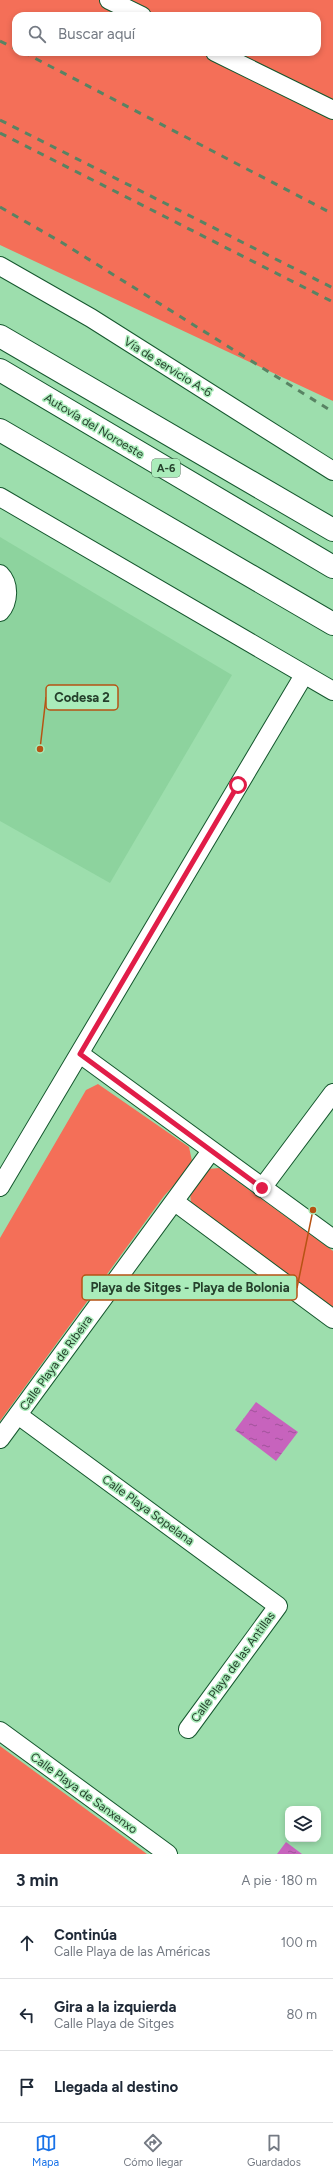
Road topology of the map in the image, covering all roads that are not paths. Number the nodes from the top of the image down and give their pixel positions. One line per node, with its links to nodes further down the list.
1 (109, 0): 2 (street)
2 (134, 12)
3 (223, 56): 4 (street)
4 (332, 108)
5 (0, 266): 9 (street, Vía de servicio A-6)
6 (0, 336): 11 (highway)
7 (0, 370): 12 (highway, Autovía del Noroeste / A-6)
8 (0, 430): 15 (highway)
9 (333, 471)
10 (0, 497): 16 (street)
11 (333, 530)
12 (333, 567)
13 (0, 574): 14 (street)
14 (0, 612)
15 (333, 624)
16 (304, 675): 17 (street); 18 (street)
17 (333, 691)
18 (80, 1054): 20 (street); 21 (street)
19 (333, 1093): 22 (street)
20 (212, 1151): 22 (street); 23 (street, Calle Playa de Ribeira)
21 (0, 1187)
22 (262, 1188): 24 (street)
23 (175, 1202): 25 (street); 26 (street, Calle Playa de Ribeira)
24 (333, 1239)
25 (333, 1319)
26 (18, 1415): 27 (street, Calle Playa de Ribeira); 28 (street, Calle Playa Sopelana)
27 (0, 1439)
28 (278, 1606): 29 (street, Calle Playa de las Antillas)
29 (188, 1729)
30 (0, 1731): 31 (street, Calle Playa de Sanxenxo)
31 (168, 1854)

